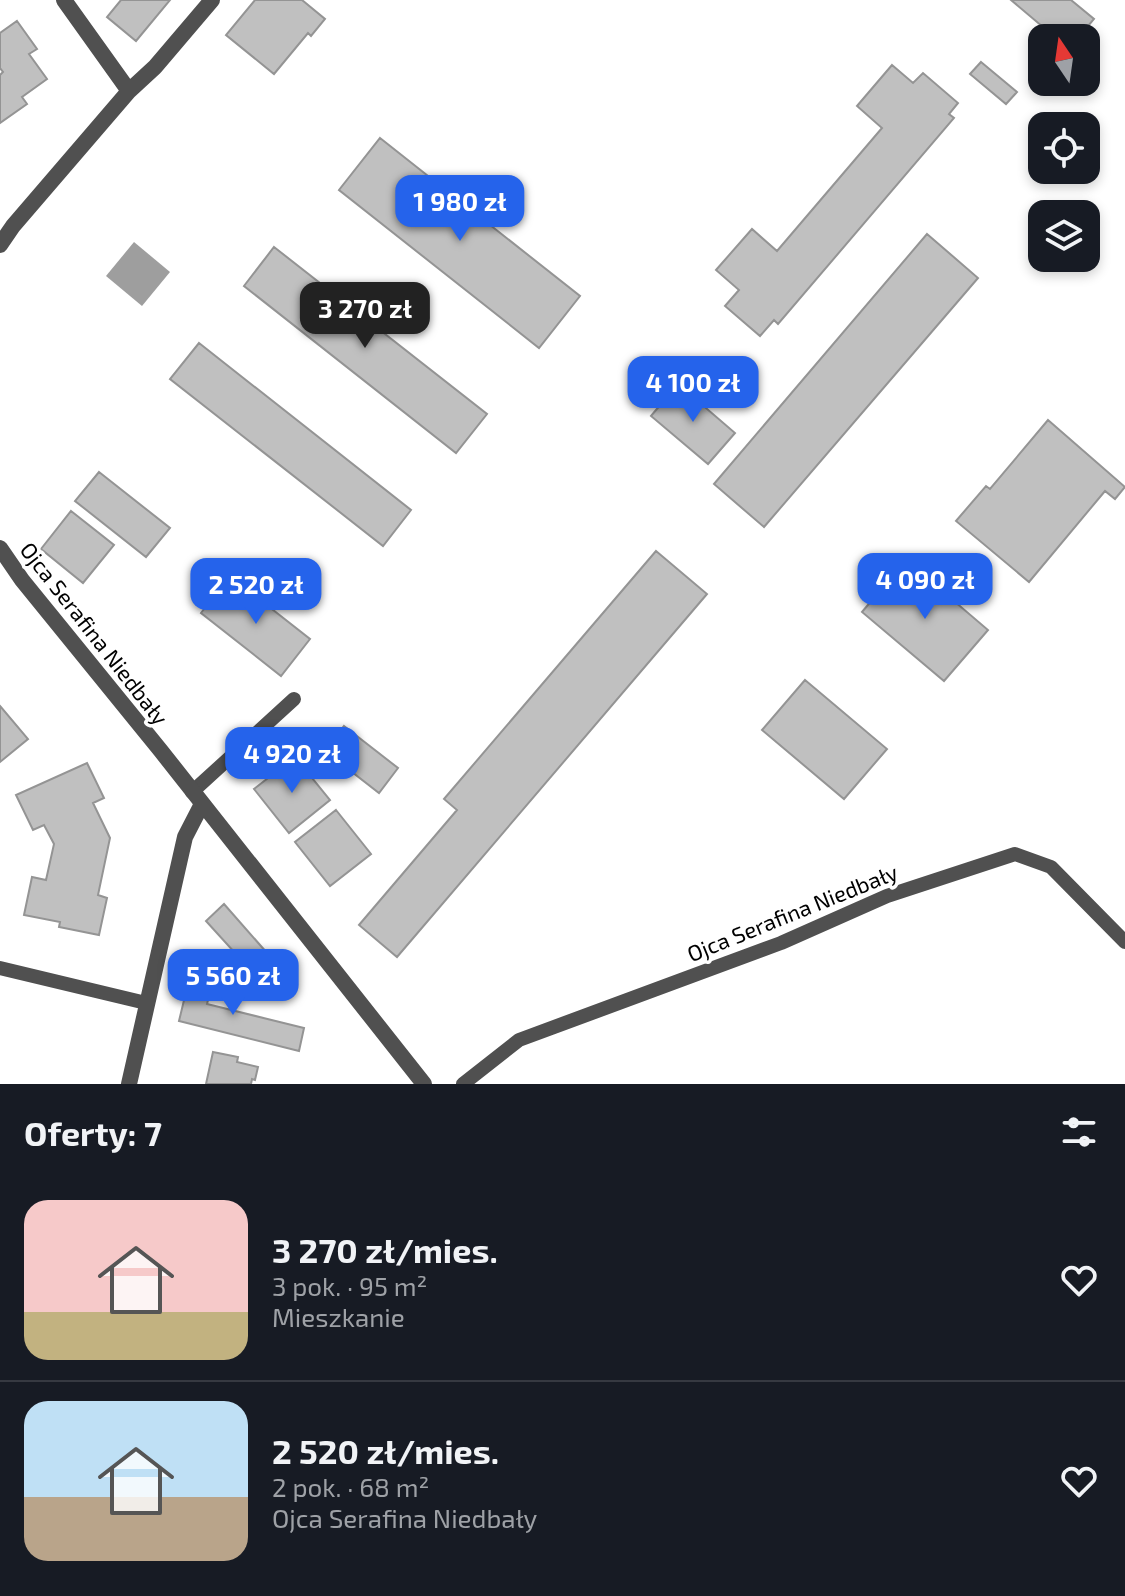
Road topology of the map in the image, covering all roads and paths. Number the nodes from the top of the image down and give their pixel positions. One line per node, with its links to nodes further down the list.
1 (64, 0): 3 (street)
2 (212, 0): 3 (street)
3 (129, 91): 4 (street)
4 (0, 245)
5 (0, 548): 7 (street, Ojca Serafina Niedbały)
6 (294, 699): 7 (lane)
7 (197, 798): 10 (street); 12 (street, Ojca Serafina Niedbały)
8 (1125, 942): 13 (lane, Ojca Serafina Niedbały)
9 (0, 968): 10 (lane)
10 (146, 1003): 11 (street)
11 (129, 1084)
12 (424, 1084)
13 (463, 1084)

